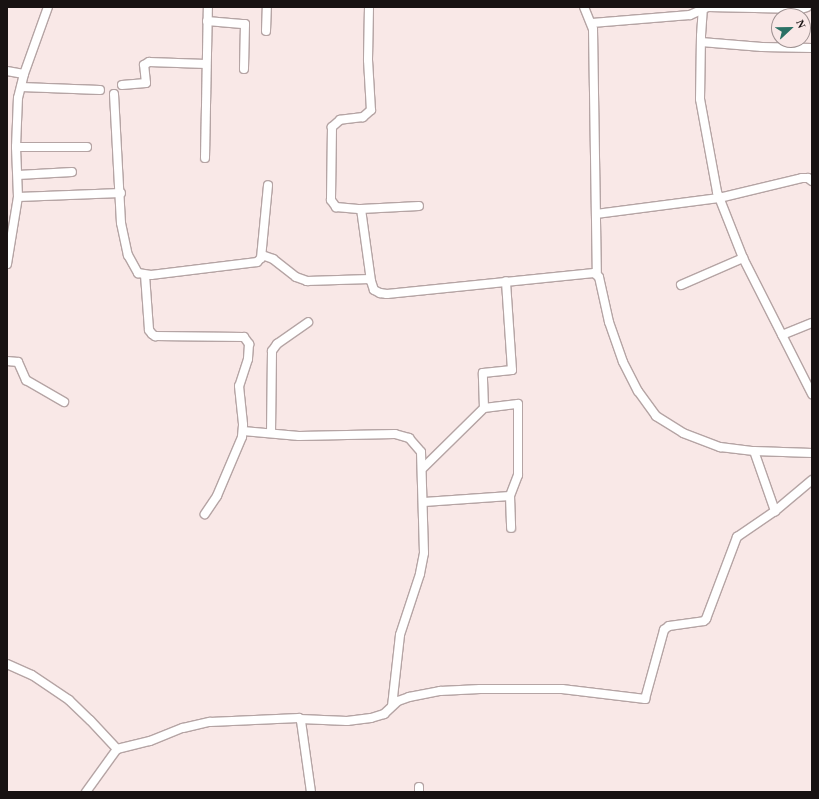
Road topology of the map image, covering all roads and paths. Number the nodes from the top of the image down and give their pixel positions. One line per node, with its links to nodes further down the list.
1 (48, 7): 16 (street)
2 (208, 7): 8 (street)
3 (267, 7): 10 (street)
4 (369, 7): 32 (street)
5 (584, 7): 9 (street)
6 (807, 7): 7 (street)
7 (703, 8): 9 (street); 11 (street)
8 (207, 21): 13 (street); 14 (street)
9 (592, 23): 33 (street)
10 (266, 31)
11 (701, 42): 12 (street); 30 (street)
12 (812, 48)
13 (206, 64): 17 (street); 23 (street)
14 (244, 70)
15 (7, 71): 16 (street)
16 (24, 74): 18 (street)
17 (122, 85)
18 (21, 87): 19 (street); 21 (street)
19 (100, 90)
20 (114, 94): 28 (street)
21 (16, 147): 22 (street); 25 (street)
22 (87, 147)
23 (205, 158)
24 (72, 172): 25 (street)
25 (18, 175): 29 (street)
26 (811, 179): 30 (street)
27 (268, 185): 34 (street)
28 (121, 193): 29 (street); 38 (street)
29 (18, 197): 36 (street)
30 (719, 198): 33 (street); 35 (street)
31 (419, 206): 32 (street)
32 (362, 209): 39 (street)
33 (596, 214): 37 (street)
34 (262, 255): 38 (street); 39 (street)
35 (743, 258): 41 (street); 44 (street)
36 (7, 264)
37 (597, 274): 40 (street); 51 (street)
38 (145, 275): 49 (street)
39 (370, 279): 40 (street)
40 (506, 281): 48 (street)
41 (681, 285)
42 (308, 322): 50 (street)
43 (812, 323): 44 (street)
44 (782, 335): 46 (street)
45 (7, 361): 47 (street)
46 (812, 394)
47 (64, 402)
48 (484, 408): 53 (street); 55 (street)
49 (243, 431): 50 (street); 58 (street)
50 (271, 433): 53 (street)
51 (754, 451): 52 (street); 57 (street)
52 (812, 453)
53 (423, 468): 56 (street)
54 (812, 480): 57 (street)
55 (510, 496): 56 (street); 59 (street)
56 (424, 502): 61 (street)
57 (775, 511): 61 (street)
58 (205, 514)
59 (511, 528)
60 (7, 664): 63 (street)
61 (392, 706): 62 (street)
62 (300, 719): 63 (street); 65 (street)
63 (117, 749): 64 (street)
64 (86, 792)
65 (311, 792)

